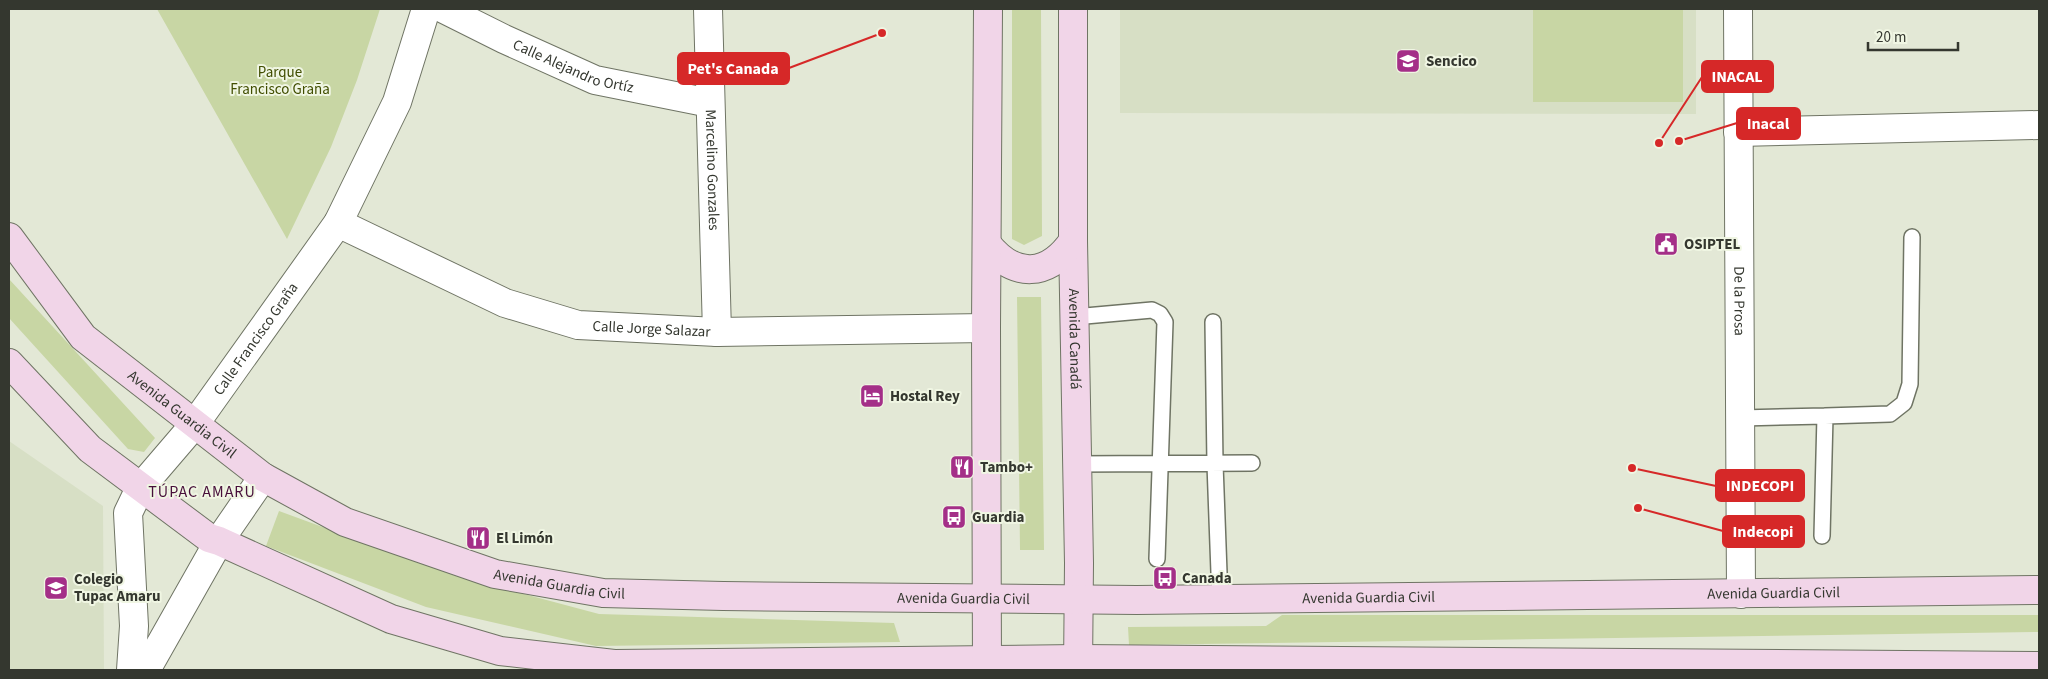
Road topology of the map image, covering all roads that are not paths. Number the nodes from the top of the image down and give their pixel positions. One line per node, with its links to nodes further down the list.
1 (426, 9): 10 (street, Calle Francisco Graña)
2 (444, 9): 7 (street, Calle Alejandro Ortíz)
3 (708, 9): 7 (street, Marcelino Gonzales)
4 (988, 9): 14 (main road)
5 (1073, 9): 13 (main road, Avenida Canadá)
6 (1738, 9): 9 (street, De la Prosa)
7 (710, 103): 18 (street, Marcelino Gonzales)
8 (2039, 125): 9 (street)
9 (1738, 132): 21 (street, De la Prosa)
10 (338, 223): 18 (street, Calle Jorge Salazar); 22 (street, Calle Francisco Graña)
11 (1912, 236): 20 (lane)
12 (9, 237): 22 (main road, Avenida Guardia Civil)
13 (1073, 241): 14 (main road); 15 (main road, Avenida Canadá)
14 (987, 244): 17 (main road)
15 (1074, 317): 23 (main road, Avenida Canadá); 26 (lane)
16 (1213, 322): 24 (lane)
17 (986, 328): 18 (street, Calle Jorge Salazar); 34 (main road)
18 (717, 332)
19 (9, 363): 28 (main road)
20 (1825, 416): 21 (lane); 29 (lane)
21 (1741, 418): 33 (street, De la Prosa)
22 (194, 424): 27 (main road, Avenida Guardia Civil); 28 (street, Calle Francisco Graña)
23 (1077, 464): 26 (lane); 35 (main road, Avenida Canadá)
24 (1215, 464): 25 (lane); 26 (lane); 36 (lane)
25 (1252, 464)
26 (1160, 465): 31 (lane)
27 (263, 477): 30 (street); 34 (main road, Avenida Guardia Civil)
28 (140, 488): 30 (main road); 42 (street, Calle Francisco Graña)
29 (1822, 536)
30 (219, 541): 37 (main road); 43 (street)
31 (1157, 559)
32 (2039, 590): 33 (main road, Avenida Guardia Civil)
33 (1741, 594): 36 (main road, Avenida Guardia Civil)
34 (986, 599): 35 (main road, Avenida Guardia Civil); 37 (main road)
35 (1079, 600): 36 (main road, Avenida Guardia Civil); 38 (main road, Avenida Canadá)
36 (1220, 600)
37 (987, 665): 38 (main road)
38 (1078, 665): 39 (main road)
39 (1156, 666): 41 (main road)
40 (2039, 666): 41 (main road)
41 (1591, 667)
42 (131, 670)
43 (146, 670)

